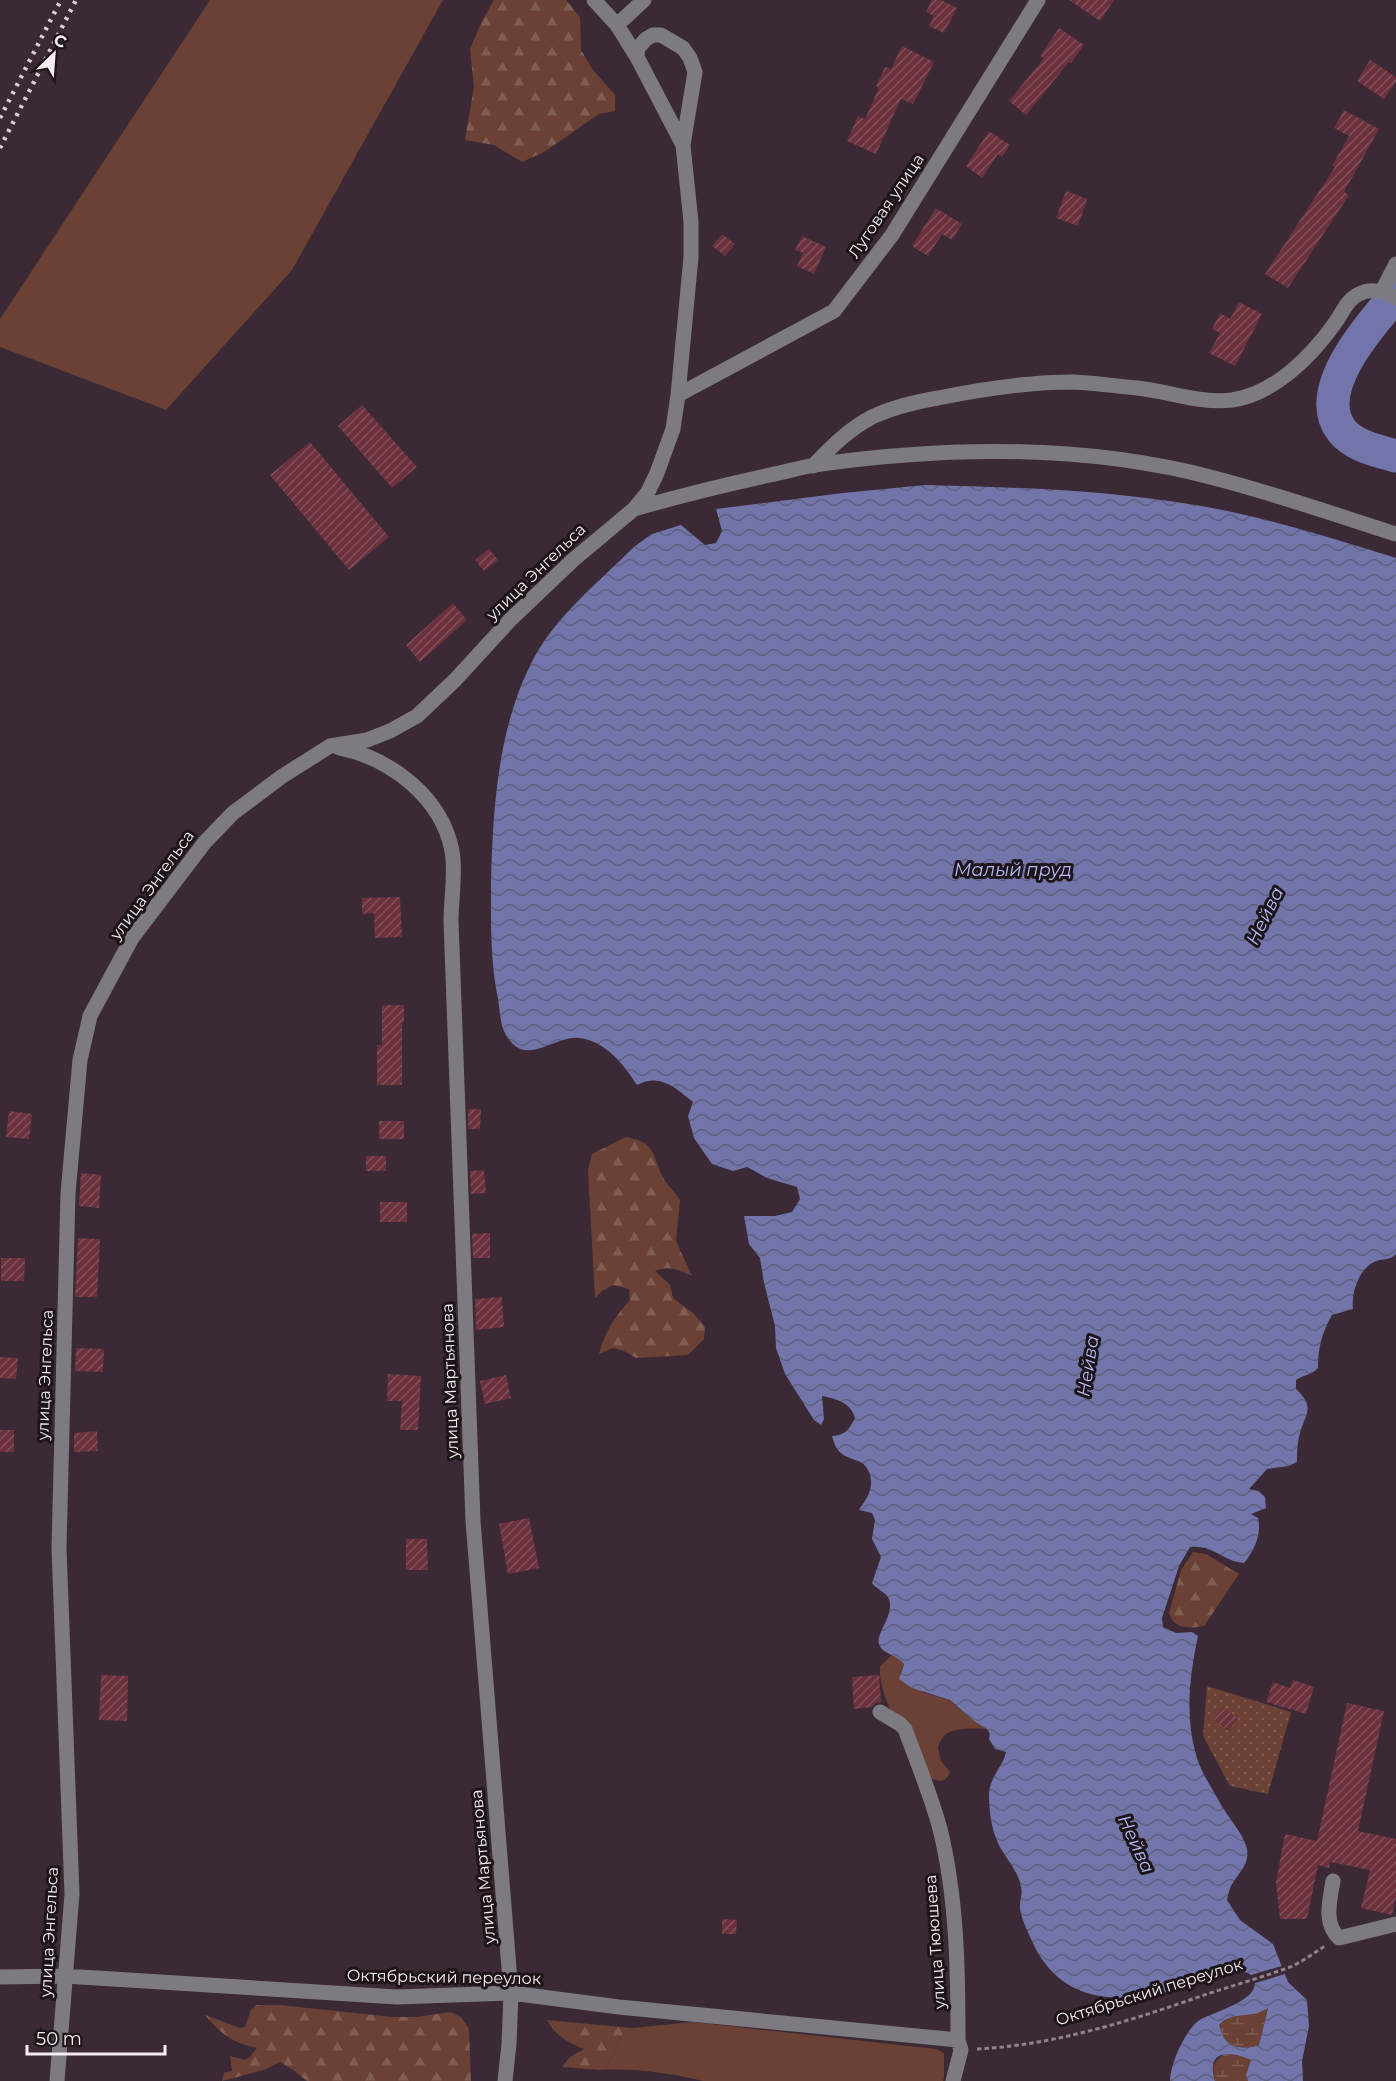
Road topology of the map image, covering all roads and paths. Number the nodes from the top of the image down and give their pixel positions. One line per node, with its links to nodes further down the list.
1 (594, 0): 4 (street)
2 (644, 0): 4 (street)
3 (1038, 0): 9 (street, Луговая улица)
4 (617, 25): 5 (street)
5 (637, 57): 6 (street, улица Энгельса); 6 (street, улица Энгельса)
6 (683, 145): 9 (street, улица Энгельса)
7 (1396, 264): 8 (street)
8 (1389, 294): 10 (street)
9 (678, 395): 11 (street, улица Энгельса)
10 (813, 466): 11 (street); 12 (street)
11 (634, 509): 13 (street, улица Энгельса)
12 (1396, 534)
13 (330, 746): 18 (street, улица Энгельса); 20 (street, улица Мартьянова)
14 (880, 1712): 21 (street, улица Тююшева)
15 (1333, 1881): 17 (street)
16 (1396, 1924): 17 (street)
17 (1339, 1938): 21 (path, Октябрьский переулок)
18 (65, 1976): 19 (street, Октябрьский переулок); 20 (street, Октябрьский переулок); 22 (street, улица Энгельса)
19 (0, 1977)
20 (511, 1993): 21 (street, Октябрьский переулок); 23 (street, улица Мартьянова)
21 (959, 2045): 24 (street, улица Тююшева)
22 (57, 2081)
23 (505, 2081)
24 (953, 2081)

